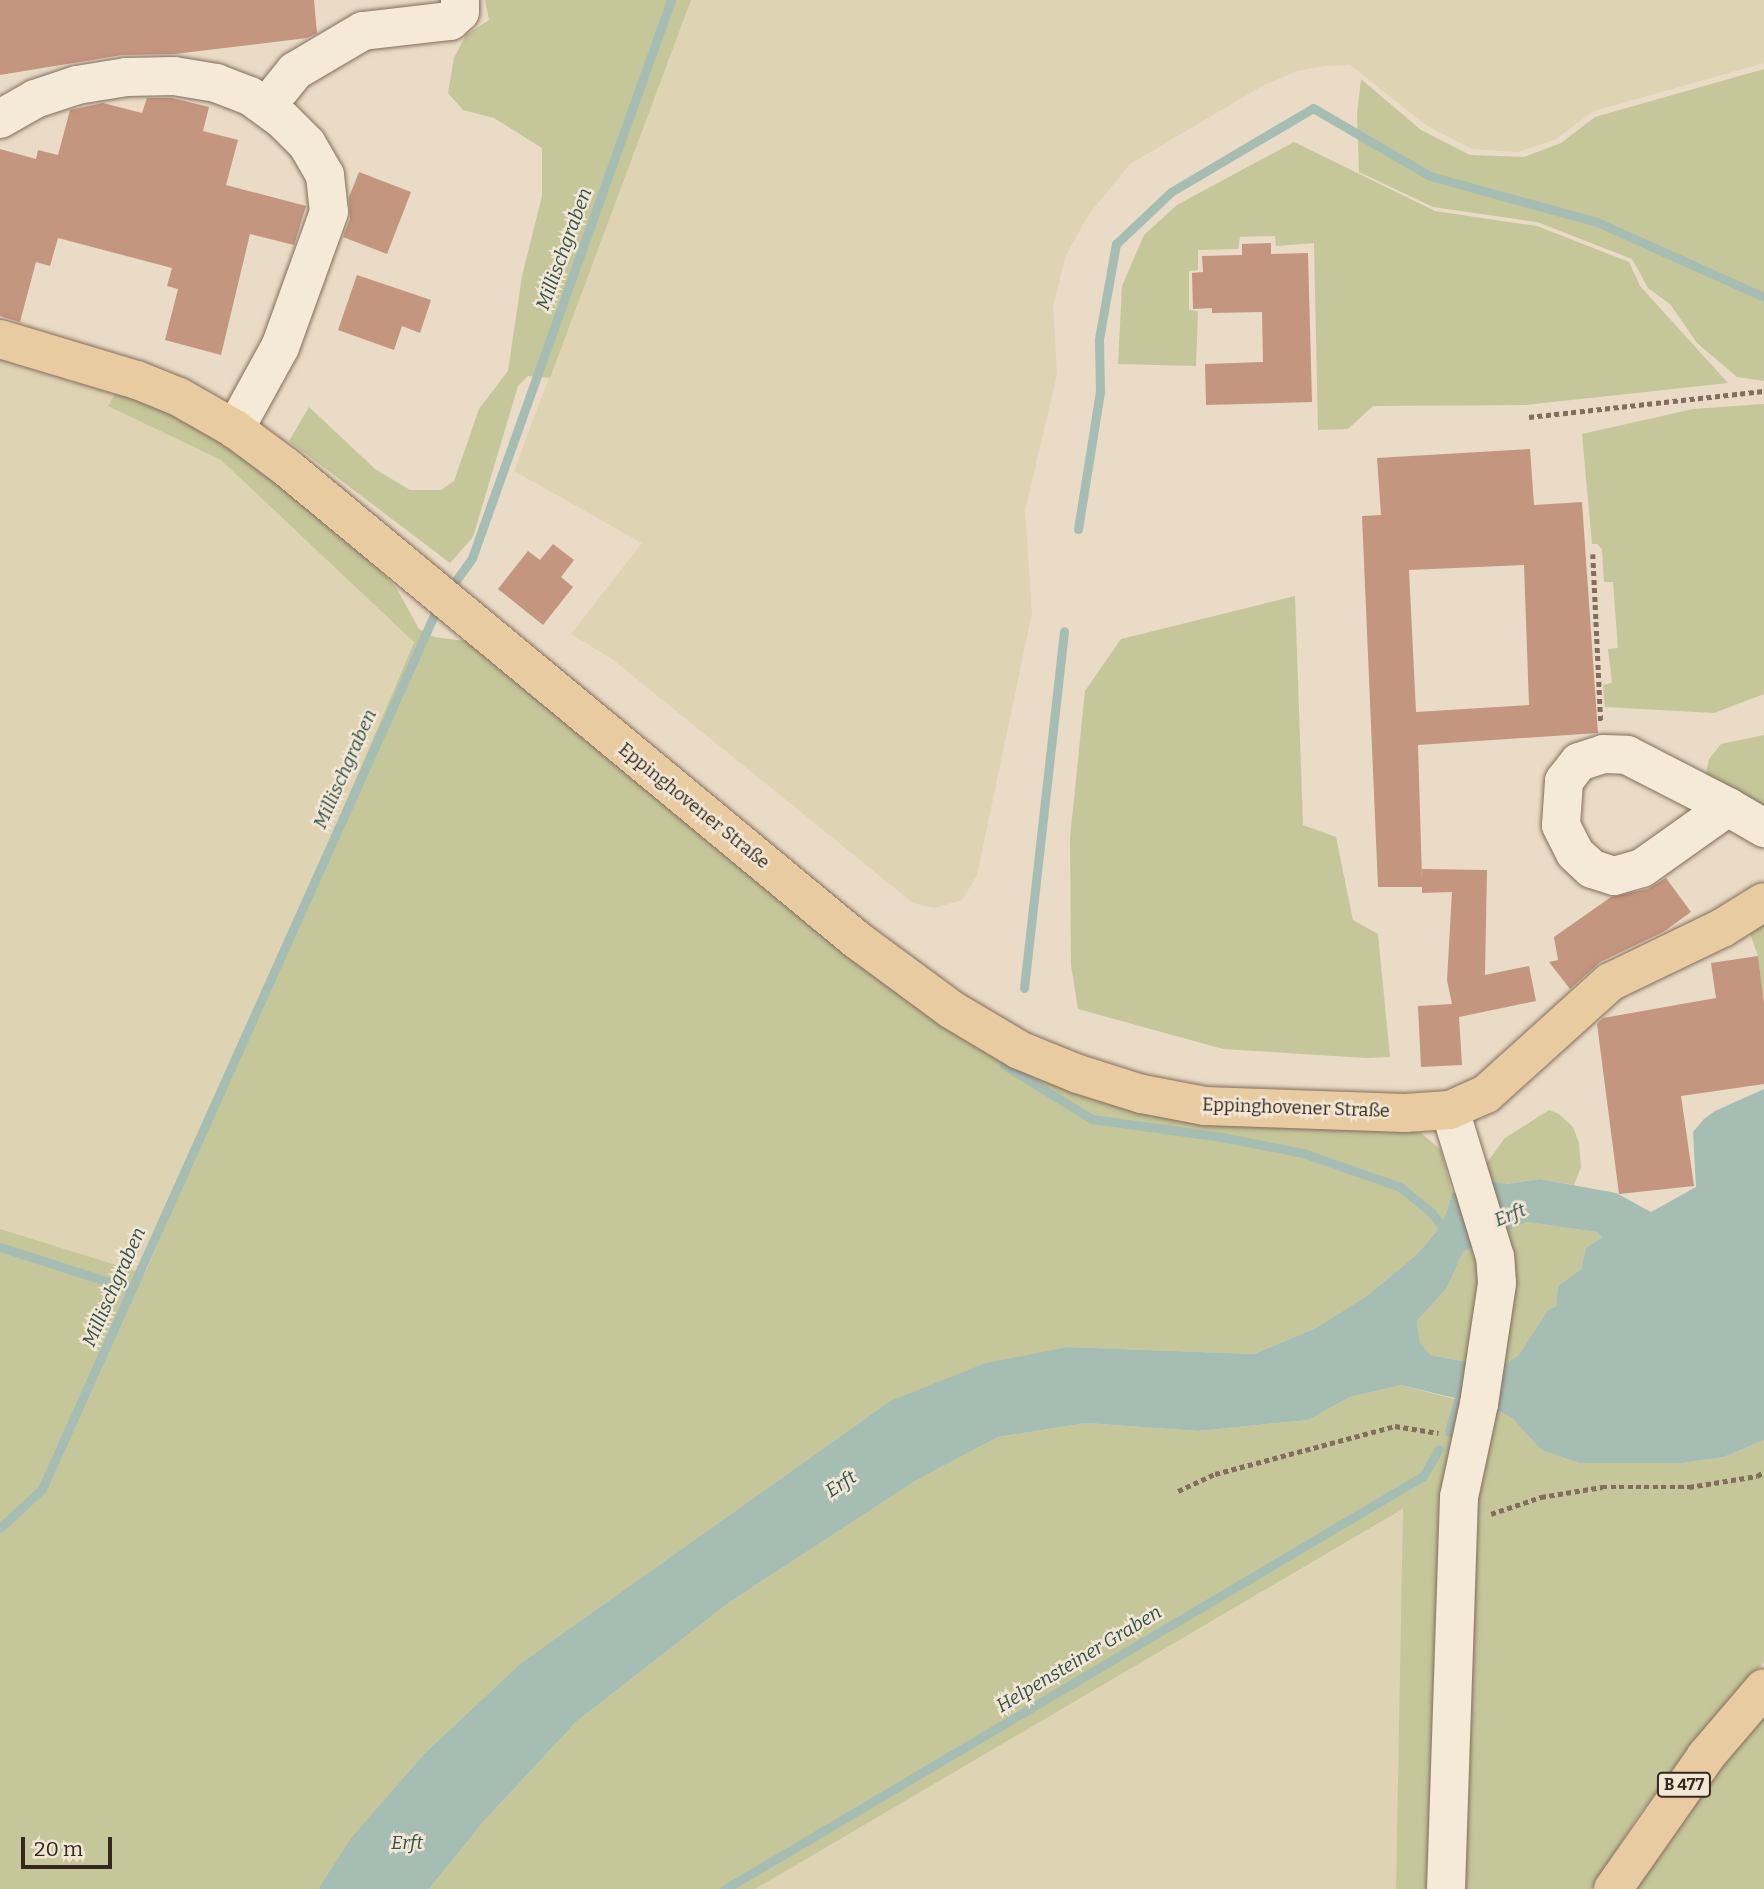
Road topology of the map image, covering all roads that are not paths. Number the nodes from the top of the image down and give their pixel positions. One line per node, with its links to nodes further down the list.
1 (460, 0): 2 (street)
2 (266, 107): 3 (street); 5 (street)
3 (0, 119)
4 (0, 339): 5 (main road, Eppinghovener Straße)
5 (234, 429): 9 (main road, Eppinghovener Straße)
6 (1727, 807): 6 (street); 7 (street)
7 (1764, 828)
8 (1764, 902): 9 (main road)
9 (1450, 1110): 11 (street)
10 (1764, 1688): 12 (main road, B 477)
11 (1446, 1889)
12 (1613, 1889)

